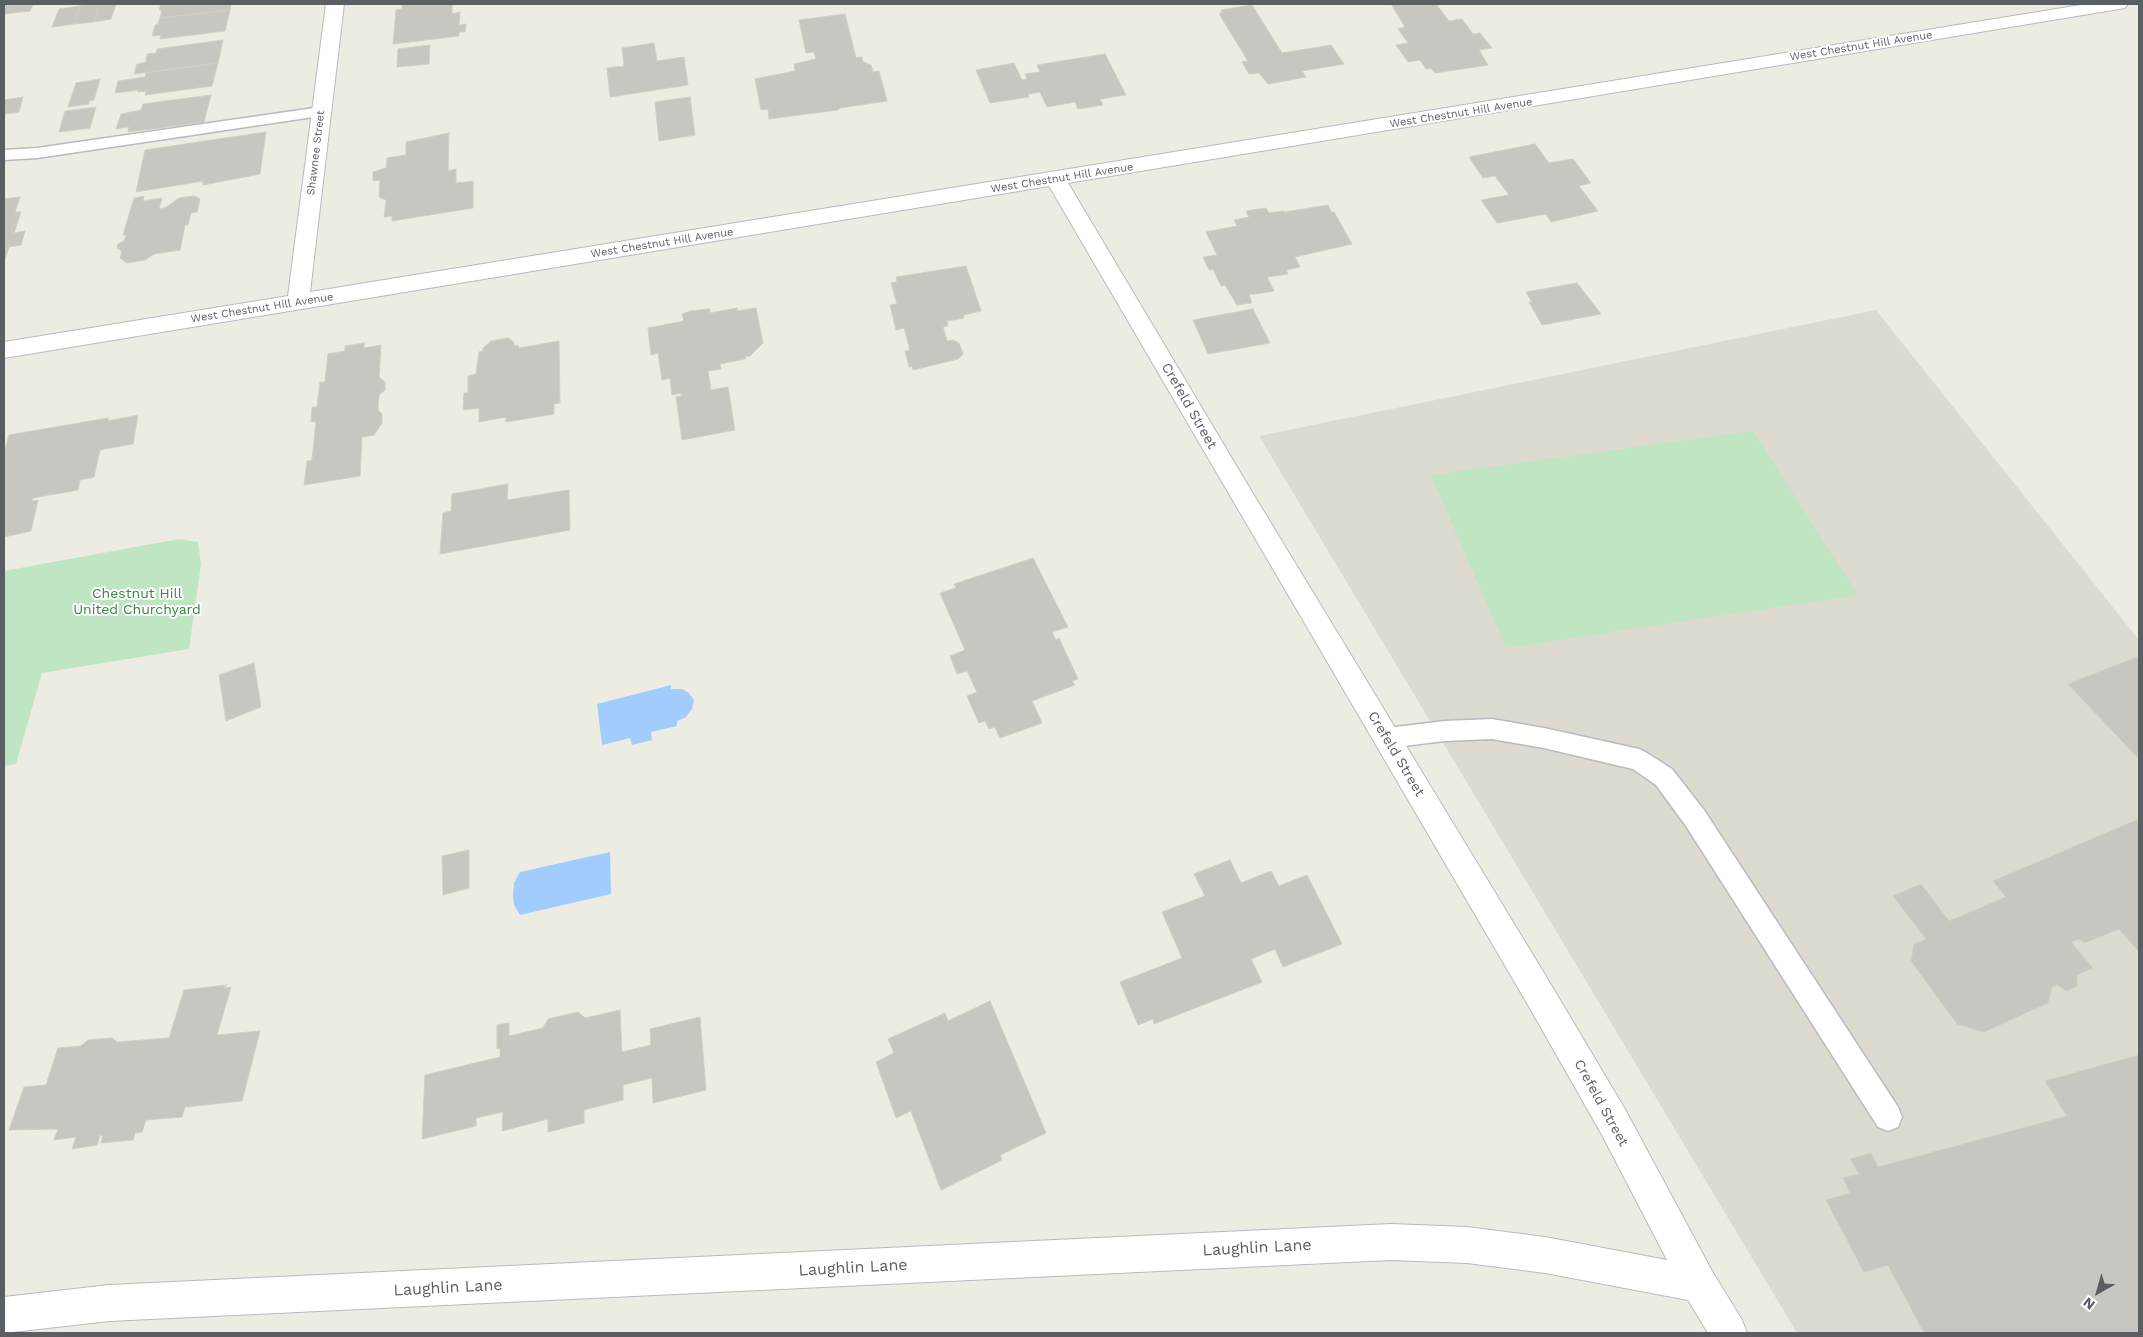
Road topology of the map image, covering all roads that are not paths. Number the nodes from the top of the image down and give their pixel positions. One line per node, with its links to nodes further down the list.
1 (335, 4): 3 (street, Shawnee Street)
2 (2119, 4): 5 (street, West Chestnut Hill Avenue)
3 (321, 112): 4 (lane); 6 (street, Shawnee Street)
4 (4, 155)
5 (1055, 179): 6 (street, West Chestnut Hill Avenue); 8 (street, Crefeld Street)
6 (298, 303): 7 (street, West Chestnut Hill Avenue)
7 (4, 350)
8 (1387, 738): 9 (lane); 10 (street, Crefeld Street)
9 (1888, 1117)
10 (1699, 1284): 11 (street, Laughlin Lane); 12 (street, Crefeld Street)
11 (4, 1315)
12 (1729, 1333)

